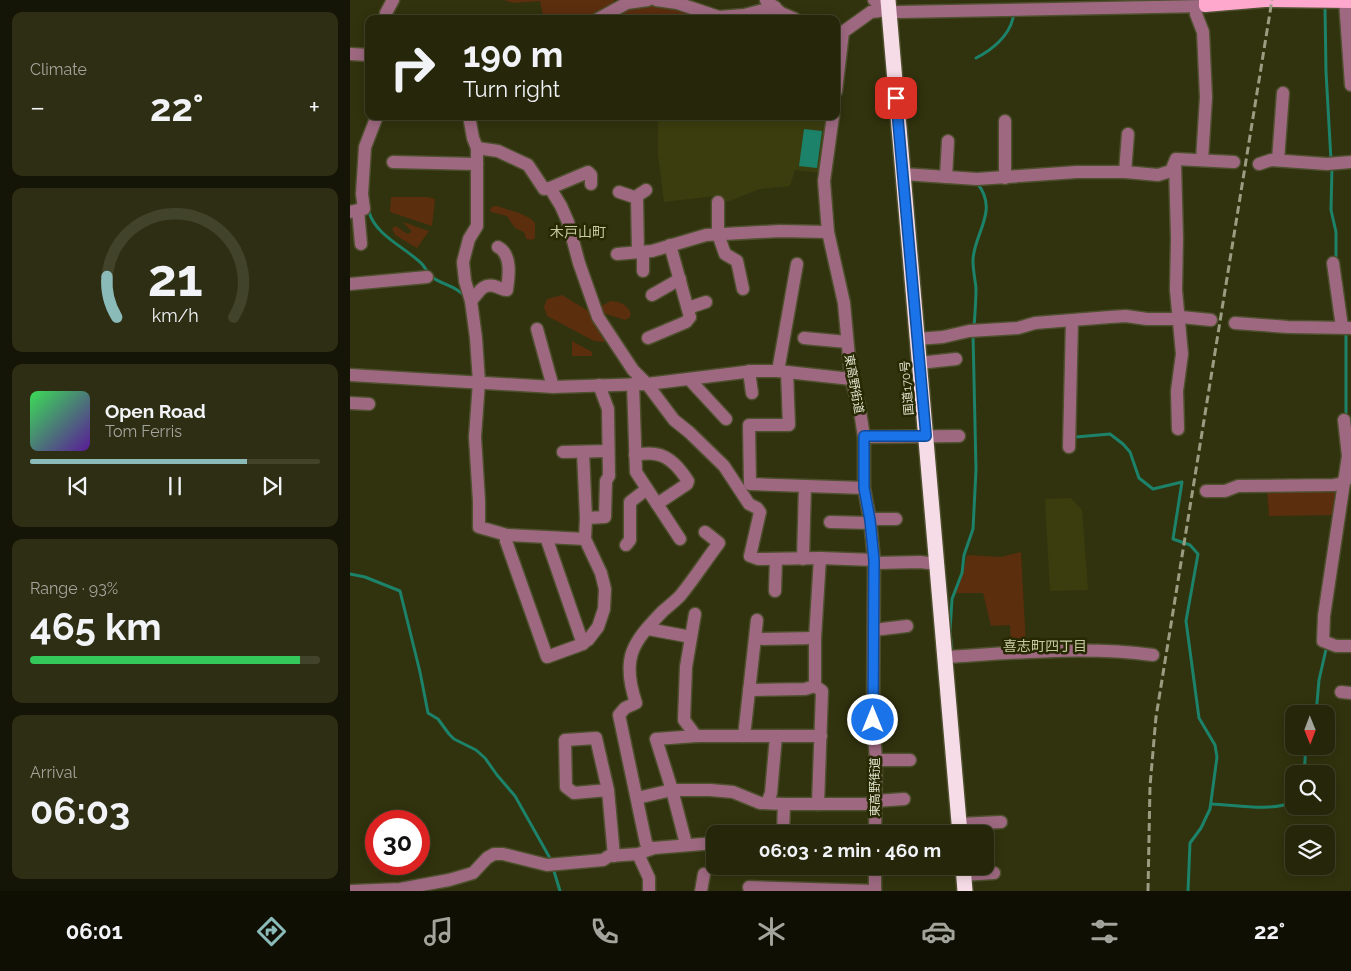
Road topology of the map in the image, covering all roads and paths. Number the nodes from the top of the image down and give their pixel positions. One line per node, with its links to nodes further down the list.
1 (394, 0): 10 (street)
2 (634, 0): 3 (street); 11 (street)
3 (648, 0)
4 (656, 0): 12 (street)
5 (874, 0): 8 (street)
6 (1348, 1): 7 (main road); 17 (street)
7 (1202, 4): 8 (street); 26 (street)
8 (888, 5): 14 (street); 35 (highway, 国道170号)
9 (775, 10): 13 (street)
10 (386, 15)
11 (605, 15)
12 (713, 15)
13 (744, 15)
14 (840, 30)
15 (350, 54): 16 (street)
16 (365, 55)
17 (1351, 84)
18 (1283, 92): 27 (street)
19 (375, 120): 41 (street)
20 (470, 120): 25 (street)
21 (832, 120): 44 (street, 東高野街道)
22 (1006, 121): 37 (street)
23 (1128, 134): 34 (street)
24 (948, 140): 36 (street)
25 (477, 148): 32 (street); 39 (street)
26 (1202, 160): 29 (street); 30 (street)
27 (1278, 160): 31 (street); 33 (street)
28 (393, 162): 32 (street)
29 (1175, 162): 34 (street); 62 (street)
30 (1234, 162)
31 (1351, 162)
32 (477, 164): 59 (street)
33 (1259, 164)
34 (1125, 172): 37 (street)
35 (903, 174): 36 (street); 70 (highway, 国道170号)
36 (946, 177): 37 (street)
37 (1005, 178)
38 (591, 184): 39 (street)
39 (550, 188): 81 (street)
40 (620, 192): 49 (street)
41 (356, 194): 43 (street)
42 (718, 202): 45 (street)
43 (354, 211): 46 (street)
44 (828, 232): 45 (street); 71 (street, 東高野街道)
45 (718, 234): 47 (street); 57 (street)
46 (361, 244)
47 (670, 245): 49 (street); 55 (street)
48 (498, 247): 59 (street)
49 (640, 252): 50 (street); 53 (street)
50 (617, 254)
51 (1333, 263): 66 (street)
52 (797, 264): 75 (street)
53 (643, 270)
54 (428, 277): 56 (street)
55 (680, 279): 58 (street); 61 (street)
56 (350, 284)
57 (742, 289)
58 (652, 294)
59 (471, 301): 79 (street)
60 (706, 302): 61 (street)
61 (688, 308): 68 (street)
62 (1178, 318): 63 (street); 64 (street); 90 (street)
63 (1211, 320)
64 (1072, 321): 70 (street); 94 (street)
65 (1235, 323): 66 (street)
66 (1346, 328)
67 (537, 329): 83 (street)
68 (648, 338)
69 (804, 338): 71 (street)
70 (917, 339): 73 (highway, 国道170号)
71 (847, 342): 78 (street, 東高野街道)
72 (956, 359): 73 (street)
73 (920, 363): 92 (highway, 国道170号)
74 (749, 371): 75 (street); 77 (street); 84 (street)
75 (783, 372): 78 (street); 100 (street)
76 (350, 375): 79 (street)
77 (689, 379): 81 (street); 88 (street)
78 (852, 379): 91 (street, 東高野街道)
79 (479, 382): 83 (street); 110 (street)
80 (633, 384): 81 (street); 82 (street); 98 (street)
81 (647, 384): 116 (street)
82 (599, 385): 83 (street); 95 (street)
83 (553, 386)
84 (752, 393)
85 (350, 403): 86 (street); 87 (street)
86 (369, 404)
87 (350, 414)
88 (726, 418)
89 (1344, 420): 99 (street)
90 (1178, 429)
91 (864, 436): 92 (street); 101 (street, 東高野街道)
92 (926, 436): 93 (street); 119 (highway, 国道170号)
93 (959, 436)
94 (1069, 447)
95 (608, 451): 97 (street); 105 (street)
96 (563, 452): 97 (street)
97 (583, 452): 105 (street)
98 (635, 455): 102 (street); 104 (street)
99 (1348, 479): 103 (street); 130 (street)
100 (805, 486): 101 (street); 117 (street)
101 (864, 488): 107 (street, 東高野街道)
102 (647, 489): 104 (street); 114 (street)
103 (1206, 491)
104 (657, 504): 113 (street)
105 (586, 518): 112 (street)
106 (896, 519): 107 (street)
107 (870, 521): 108 (street); 118 (street, 東高野街道)
108 (830, 522)
109 (705, 532): 124 (street)
110 (507, 536): 111 (street); 129 (street)
111 (546, 537): 112 (street); 129 (street)
112 (585, 539): 129 (street)
113 (680, 540)
114 (626, 545)
115 (820, 558): 117 (street); 118 (street); 127 (street)
116 (776, 559): 117 (street); 120 (street)
117 (803, 559)
118 (874, 562): 119 (street); 125 (street, 東高野街道)
119 (937, 564): 132 (highway, 国道170号)
120 (775, 591)
121 (695, 614): 126 (street)
122 (758, 620): 128 (street)
123 (908, 626): 125 (street)
124 (648, 628): 126 (street); 143 (street)
125 (874, 630): 139 (street, 東高野街道)
126 (691, 637): 135 (street)
127 (815, 638): 128 (street); 133 (street)
128 (755, 639): 134 (street)
129 (583, 644)
130 (1351, 646)
131 (1153, 655): 132 (street)
132 (946, 657): 152 (highway, 国道170号)
133 (815, 686): 134 (street); 138 (street)
134 (749, 690): 136 (street)
135 (696, 736): 136 (street); 142 (street)
136 (744, 736): 137 (street)
137 (776, 736): 138 (street); 146 (street)
138 (821, 736): 148 (street)
139 (876, 760): 140 (street); 145 (street, 東高野街道)
140 (910, 760)
141 (608, 790): 141 (street); 158 (street)
142 (672, 790): 143 (street); 146 (street); 155 (street)
143 (637, 798): 156 (street)
144 (904, 799): 145 (street)
145 (875, 802): 148 (street); 151 (street, 東高野街道)
146 (767, 803): 147 (street)
147 (784, 804): 148 (street); 150 (street)
148 (818, 804)
149 (1001, 822): 153 (street)
150 (784, 825)
151 (875, 825)
152 (959, 825)
153 (983, 825)
154 (706, 843): 155 (street)
155 (686, 844): 156 (street)
156 (651, 849): 157 (street)
157 (638, 854): 158 (street); 163 (street)
158 (614, 856): 162 (street)
159 (704, 874): 164 (street)
160 (875, 875): 166 (street)
161 (963, 875): 167 (highway)
162 (351, 891)
163 (649, 891)
164 (701, 891)
165 (750, 891): 166 (street)
166 (875, 891)
167 (965, 891)

